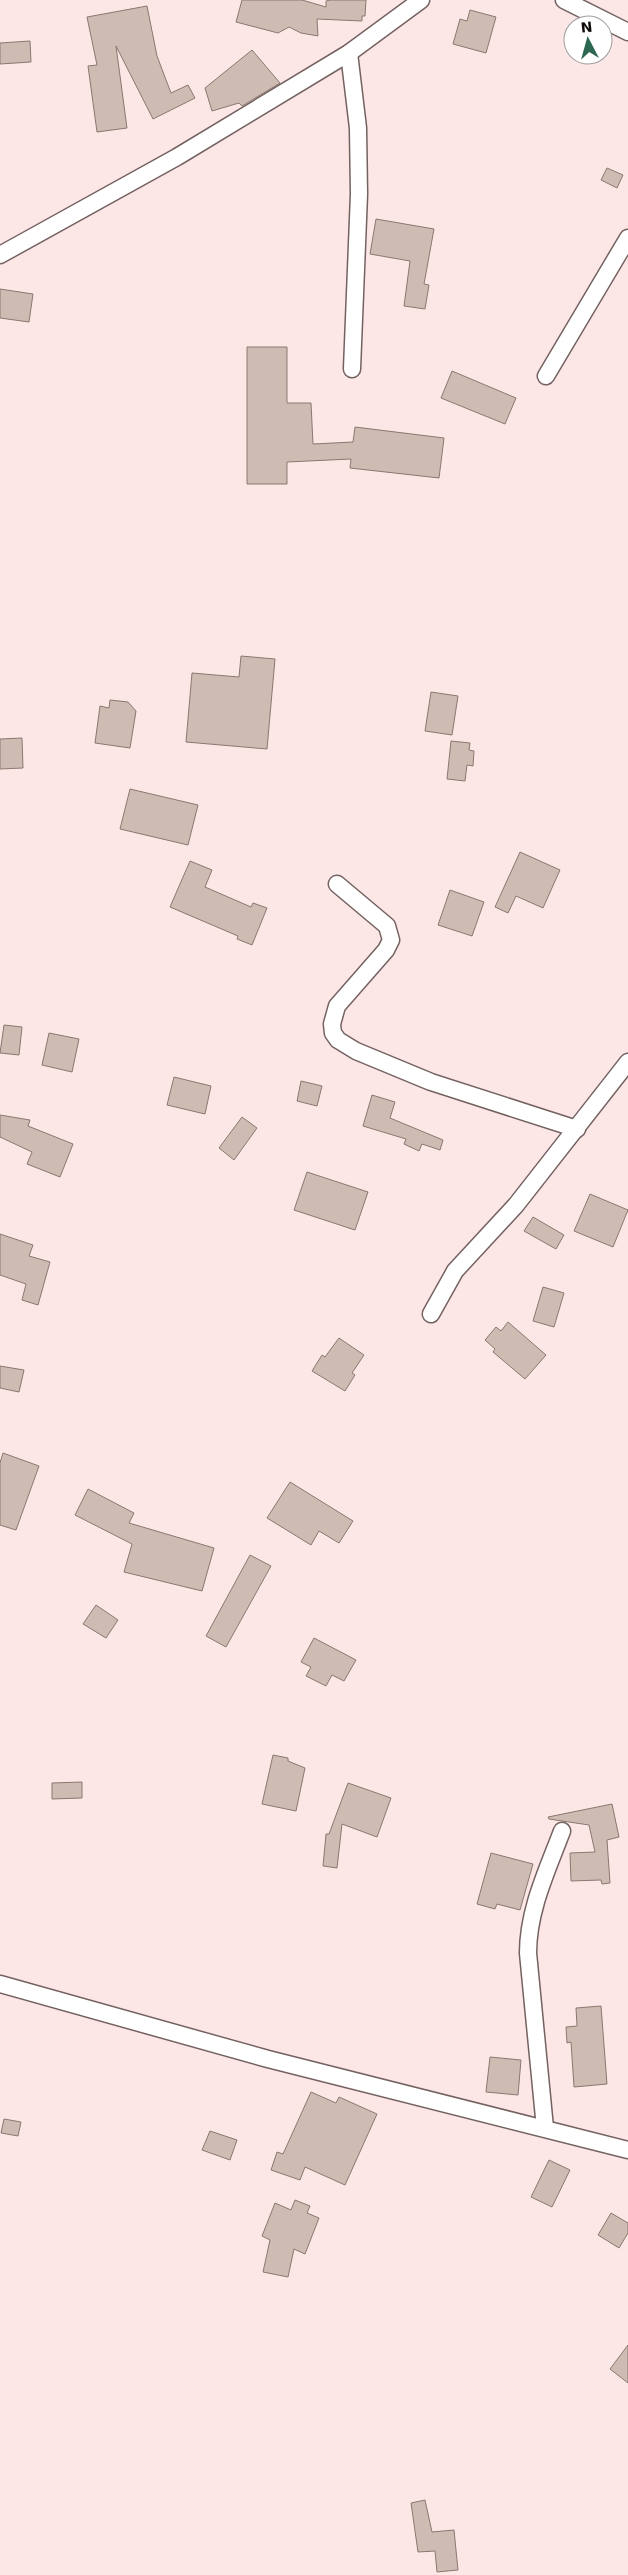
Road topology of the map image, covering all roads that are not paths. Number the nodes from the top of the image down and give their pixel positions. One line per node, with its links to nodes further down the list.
1 (421, 0): 4 (street)
2 (564, 0): 3 (street)
3 (628, 32)
4 (349, 53): 6 (street); 7 (street)
5 (628, 238): 8 (street)
6 (0, 255)
7 (352, 369)
8 (546, 376)
9 (337, 884): 11 (street)
10 (628, 1062): 11 (street)
11 (577, 1129): 12 (street)
12 (431, 1314)
13 (562, 1832): 15 (street)
14 (0, 1984): 15 (street)
15 (545, 2128): 16 (street)
16 (628, 2150)

